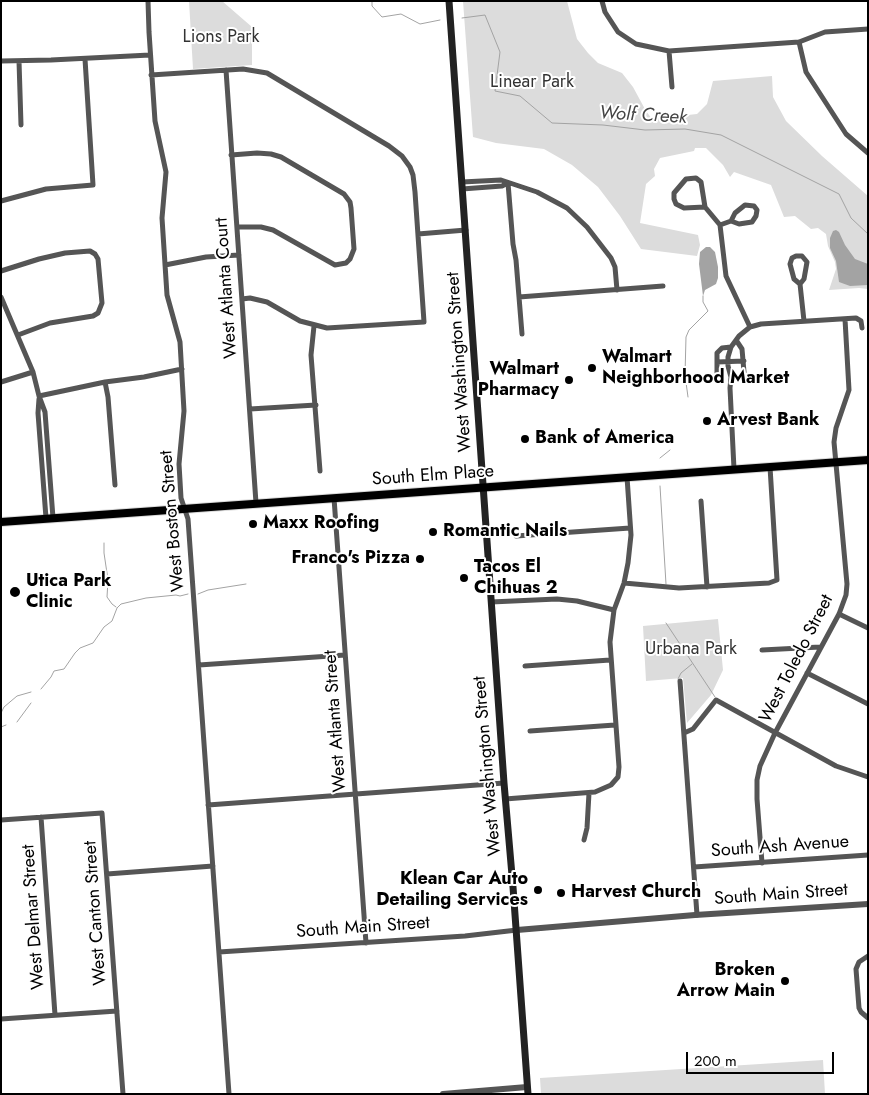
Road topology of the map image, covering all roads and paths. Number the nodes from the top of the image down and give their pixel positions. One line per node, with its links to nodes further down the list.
1 (148, 1): 7 (street, West Boston Street)
2 (449, 1): 18 (main road, West Washington Street)
3 (602, 1): 6 (street)
4 (868, 29): 5 (street)
5 (799, 42): 6 (street); 15 (street)
6 (669, 51): 13 (street)
7 (150, 54): 8 (street); 12 (street, West Boston Street)
8 (85, 59): 10 (street); 19 (street)
9 (1, 61): 10 (street)
10 (19, 61): 14 (street)
11 (226, 70): 12 (street); 16 (street, West Atlanta Court); 25 (street)
12 (151, 75): 27 (street, West Boston Street)
13 (672, 87)
14 (21, 125)
15 (868, 153)
16 (232, 155): 23 (street, West Atlanta Court); 23 (street)
17 (508, 183): 18 (street); 31 (street); 33 (street)
18 (462, 186): 24 (main road, West Washington Street)
19 (1, 201)
20 (705, 207): 20 (street); 22 (street)
21 (731, 222): 21 (street); 22 (street)
22 (720, 225): 40 (street)
23 (237, 227): 26 (street, West Atlanta Court)
24 (466, 230): 25 (street); 65 (main road, West Washington Street)
25 (418, 234): 39 (street)
26 (239, 255): 27 (street); 34 (street, West Atlanta Court)
27 (165, 265): 49 (street, West Boston Street)
28 (1, 271): 43 (street)
29 (800, 284): 29 (street); 38 (street)
30 (663, 286): 31 (street)
31 (617, 290): 33 (street)
32 (1, 296): 35 (street)
33 (519, 297): 42 (street)
34 (242, 299): 39 (street); 57 (street, West Atlanta Court)
35 (7, 310): 36 (street); 43 (street)
36 (1, 313)
37 (845, 319): 38 (street); 41 (street); 59 (street, West Toledo Street)
38 (804, 321): 40 (street)
39 (314, 326): 56 (street)
40 (750, 327): 44 (street)
41 (862, 328)
42 (522, 334)
43 (18, 335): 50 (street)
44 (736, 340): 45 (street); 47 (street)
45 (731, 347): 46 (street); 48 (street)
46 (728, 361): 47 (street); 48 (street); 61 (street)
47 (744, 361): 51 (street)
48 (716, 362): 52 (street)
49 (182, 369): 54 (street); 69 (street, West Boston Street)
50 (33, 372): 53 (street); 55 (street)
51 (744, 372)
52 (717, 373)
53 (1, 382)
54 (105, 382): 55 (street); 64 (street)
55 (39, 396): 70 (street)
56 (316, 406): 57 (street); 62 (street)
57 (250, 409): 68 (street, West Atlanta Court)
58 (868, 460): 59 (main road, South Elm Place)
59 (837, 463): 60 (main road, South Elm Place); 78 (street, West Toledo Street)
60 (770, 467): 61 (main road, South Elm Place); 75 (street)
61 (734, 469): 63 (main road, South Elm Place)
62 (320, 471)
63 (626, 477): 65 (main road, South Elm Place); 72 (street)
64 (116, 484)
65 (483, 487): 66 (main road, South Elm Place); 76 (main road, West Washington Street)
66 (334, 498): 68 (main road, South Elm Place); 82 (street, West Atlanta Street)
67 (700, 501): 75 (street)
68 (256, 503): 69 (main road, South Elm Place)
69 (185, 508): 70 (main road, South Elm Place); 84 (street, West Boston Street)
70 (49, 518): 71 (main road, South Elm Place)
71 (1, 522)
72 (630, 528): 73 (street); 74 (street)
73 (516, 536)
74 (624, 583): 75 (street); 77 (street)
75 (707, 587)
76 (491, 602): 77 (street); 94 (main road, West Washington Street)
77 (614, 610): 83 (street)
78 (839, 614): 79 (street); 80 (street, West Toledo Street)
79 (868, 628)
80 (820, 647): 81 (street); 86 (street, West Toledo Street)
81 (762, 650)
82 (345, 655): 84 (street); 96 (street, West Atlanta Street)
83 (610, 660): 85 (street); 89 (street)
84 (199, 665): 98 (street, West Boston Street)
85 (525, 666)
86 (807, 673): 88 (street); 92 (street, West Toledo Street)
87 (680, 681): 91 (street)
88 (868, 704)
89 (616, 725): 90 (street); 95 (street)
90 (530, 731)
91 (684, 733): 92 (street); 105 (street)
92 (775, 733): 93 (street); 103 (street, West Toledo Street)
93 (868, 777)
94 (504, 783): 96 (street); 97 (main road, West Washington Street)
95 (589, 793): 97 (street); 101 (street)
96 (355, 795): 98 (street); 110 (street, West Atlanta Street)
97 (505, 799): 109 (main road, West Washington Street)
98 (208, 805): 104 (street, West Boston Street)
99 (41, 817): 100 (street); 106 (street, West Canton Street); 114 (street, West Delmar Street)
100 (1, 820)
101 (584, 840)
102 (868, 855): 103 (street, South Ash Avenue)
103 (762, 863): 105 (street, South Ash Avenue)
104 (213, 866): 106 (street); 111 (street, West Boston Street)
105 (694, 867): 108 (street)
106 (107, 874): 113 (street, West Canton Street)
107 (868, 904): 108 (street, South Main Street)
108 (698, 915): 109 (street, South Main Street)
109 (517, 930): 110 (street, South Main Street); 117 (main road, West Washington Street)
110 (366, 943): 111 (street, South Main Street)
111 (218, 952): 119 (street, West Boston Street)
112 (868, 956): 115 (street)
113 (117, 1011): 114 (street); 118 (street, West Canton Street)
114 (55, 1015): 116 (street)
115 (868, 1018)
116 (1, 1019)
117 (528, 1090): 120 (street)
118 (122, 1094)
119 (229, 1094)
120 (443, 1094)

